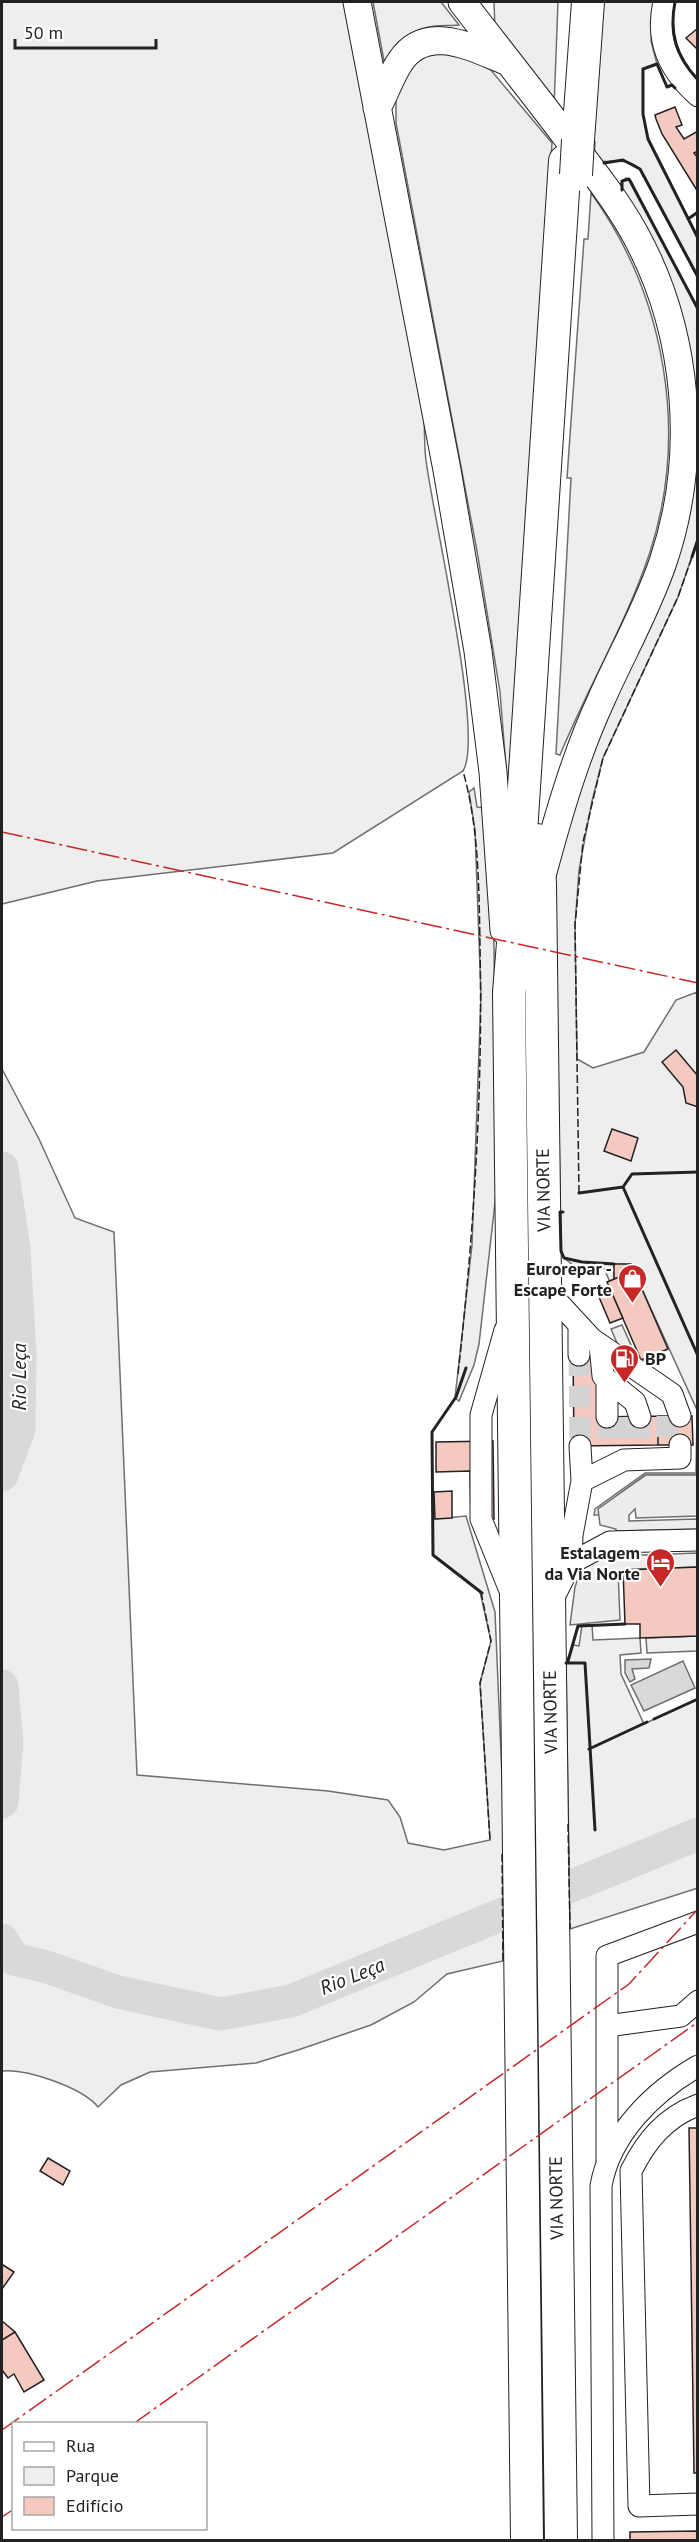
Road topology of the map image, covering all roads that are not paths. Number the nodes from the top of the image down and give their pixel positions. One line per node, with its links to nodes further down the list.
1 (357, 2): 9 (main road)
2 (462, 2): 6 (main road)
3 (577, 2): 10 (highway)
4 (588, 2): 10 (highway)
5 (664, 2): 8 (street)
6 (478, 13): 7 (main road)
7 (507, 62): 9 (main road); 11 (main road)
8 (698, 96)
9 (377, 108): 12 (main road)
10 (572, 150): 11 (highway, VIA NORTE); 12 (highway, VIA NORTE)
11 (540, 884): 13 (highway, VIA NORTE)
12 (508, 992): 30 (highway, VIA NORTE)
13 (545, 1288): 14 (street); 22 (highway, VIA NORTE)
14 (589, 1344): 15 (street); 16 (street)
15 (674, 1416)
16 (623, 1417)
17 (672, 1449): 18 (street)
18 (576, 1519): 20 (street); 21 (street)
19 (698, 1540): 20 (street)
20 (610, 1542): 21 (street)
21 (571, 1563): 22 (street)
22 (549, 1607): 31 (highway, VIA NORTE)
23 (698, 1922): 25 (street)
24 (698, 2001): 25 (street)
25 (607, 2026): 28 (street)
26 (698, 2066): 28 (street)
27 (698, 2105): 29 (street)
28 (607, 2164): 32 (street)
29 (698, 2504)
30 (527, 2541)
31 (561, 2541)
32 (603, 2541)

